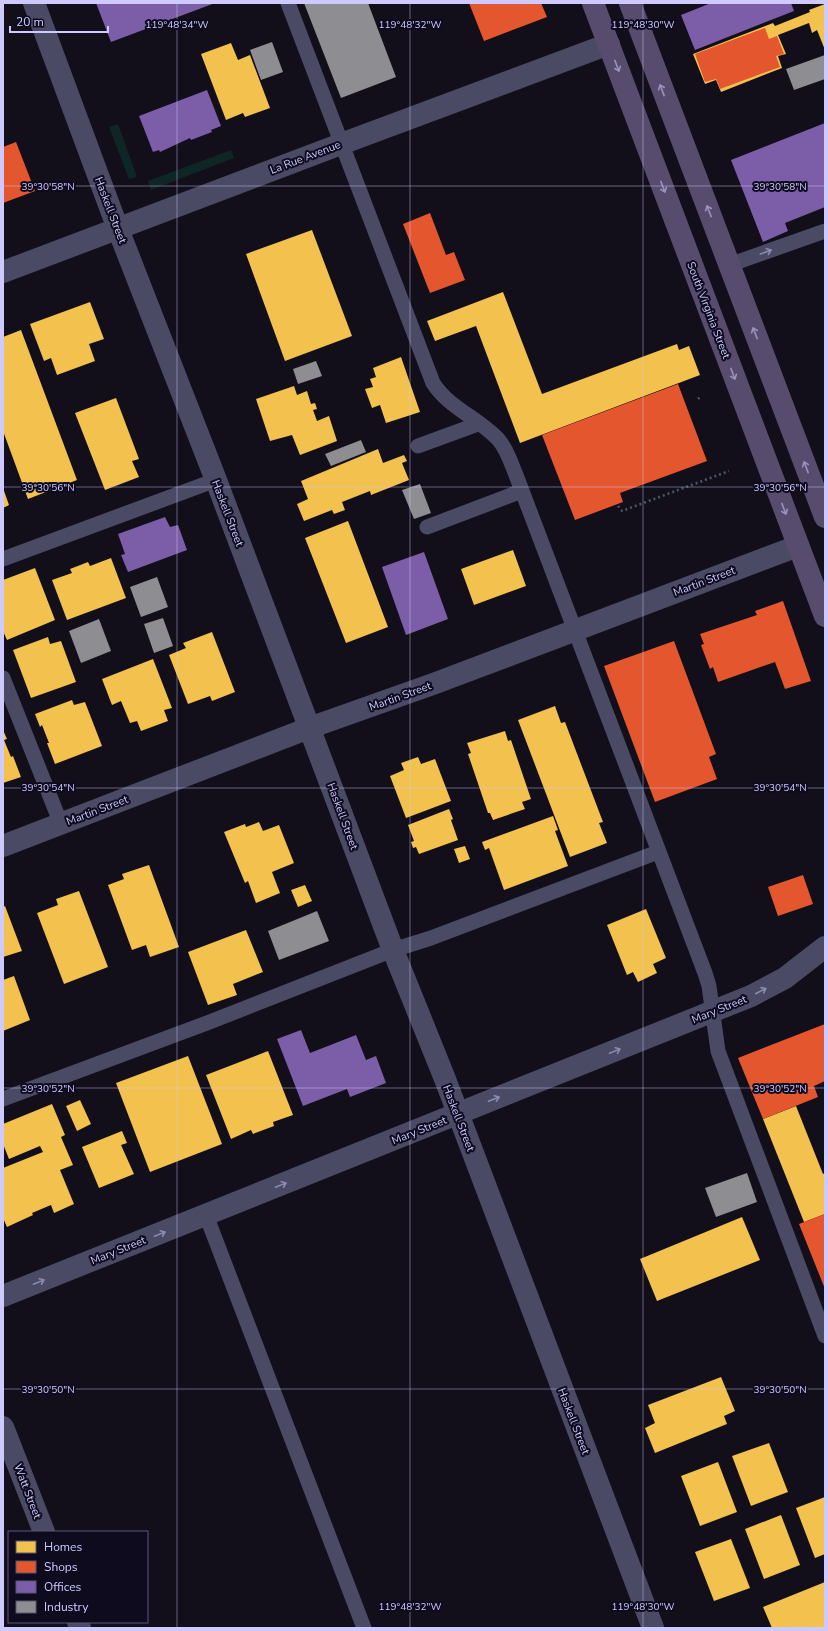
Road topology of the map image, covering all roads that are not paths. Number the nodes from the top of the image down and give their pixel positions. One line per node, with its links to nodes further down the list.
1 (34, 3): 7 (street, Haskell Street)
2 (288, 3): 6 (lane)
3 (593, 3): 5 (main road, South Virginia Street)
4 (630, 3): 9 (main road, one-way to 4)
5 (609, 44): 6 (street, La Rue Avenue); 17 (main road, South Virginia Street, one-way to 17)
6 (341, 144): 7 (street, La Rue Avenue); 11 (lane)
7 (118, 228): 10 (street, La Rue Avenue); 13 (street, Haskell Street)
8 (825, 230): 9 (lane, one-way to 8)
9 (729, 265): 15 (main road, one-way to 9)
10 (3, 272)
11 (478, 424): 12 (lane); 14 (lane)
12 (418, 446)
13 (216, 480): 18 (lane); 22 (street, Haskell Street)
14 (522, 491): 16 (lane); 20 (lane)
15 (825, 517)
16 (427, 527)
17 (798, 546): 19 (main road, South Virginia Street); 20 (street, Martin Street)
18 (3, 559)
19 (825, 616)
20 (574, 630): 22 (street, Martin Street); 25 (lane)
21 (3, 678): 23 (lane)
22 (309, 728): 23 (street, Martin Street); 27 (street, Haskell Street)
23 (61, 824): 24 (street, Martin Street)
24 (3, 846)
25 (658, 852): 27 (lane); 28 (lane)
26 (825, 947): 28 (street, Mary Street, one-way to 26)
27 (393, 950): 29 (lane); 30 (street, Haskell Street)
28 (713, 1012): 30 (street, Mary Street, one-way to 28); 33 (lane)
29 (3, 1099)
30 (458, 1114): 31 (street, Mary Street, one-way to 30); 37 (street, Haskell Street)
31 (206, 1215): 32 (street, Mary Street, one-way to 31); 36 (lane)
32 (3, 1296)
33 (825, 1336)
34 (3, 1427): 35 (street, Watt Street)
35 (44, 1531)
36 (364, 1628)
37 (652, 1628)

